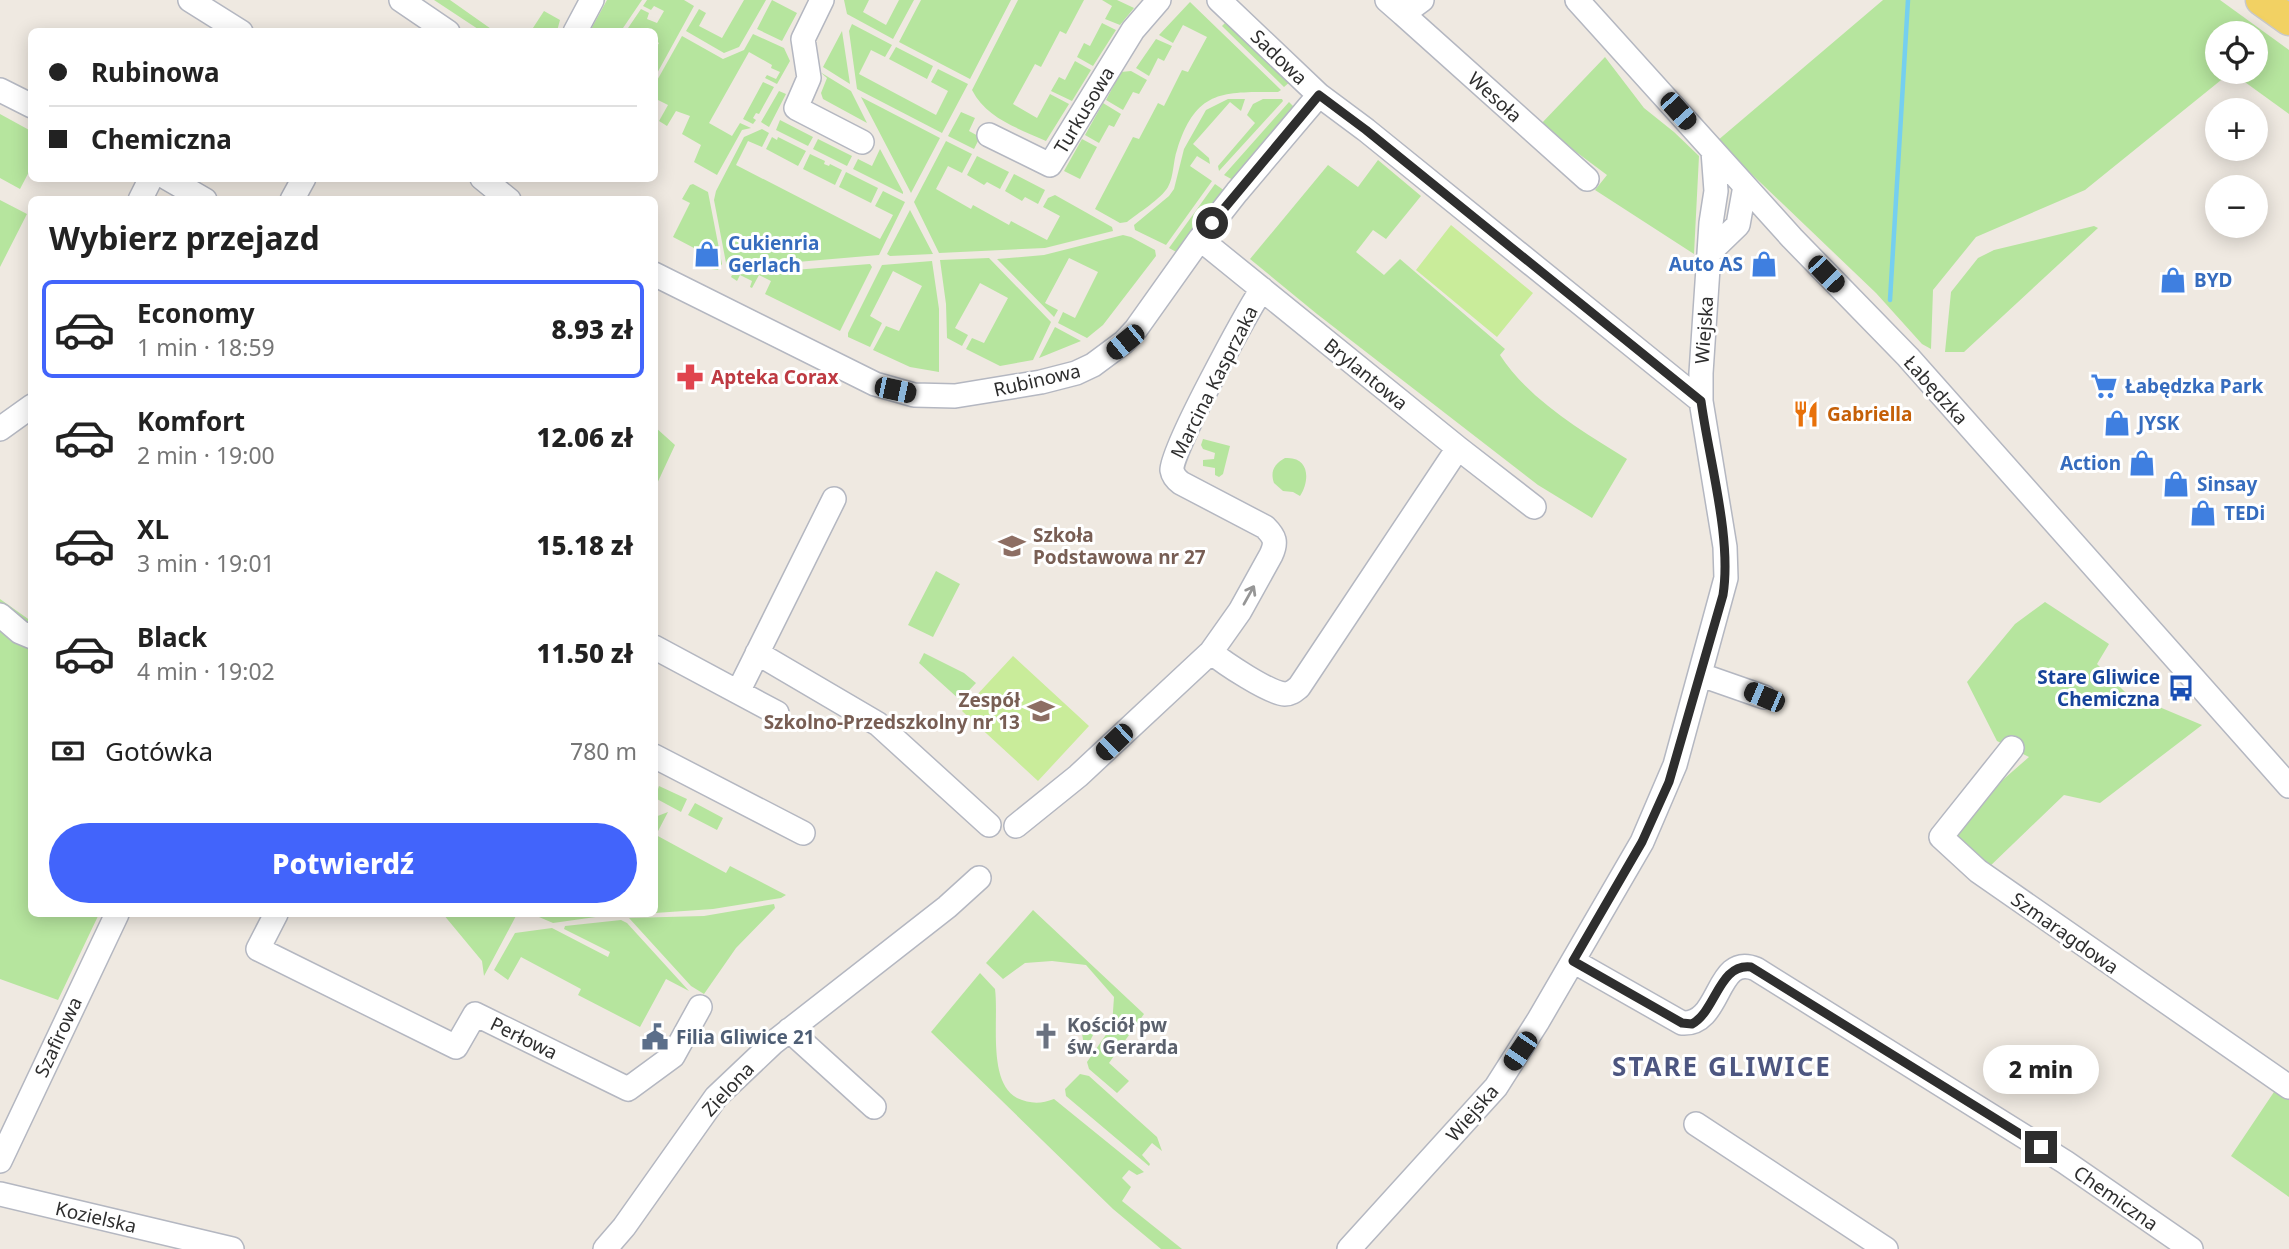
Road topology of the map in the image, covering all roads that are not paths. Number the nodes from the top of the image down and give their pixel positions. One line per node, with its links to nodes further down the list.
1 (190, 0): 12 (street)
2 (401, 0): 13 (street)
3 (592, 0): 14 (street)
4 (822, 0): 19 (street)
5 (1159, 0): 18 (street, Turkusowa)
6 (1219, 0): 16 (street, Sadowa)
7 (1422, 0): 10 (street, Wesoła)
8 (1577, 0): 20 (street, Łabędzka)
9 (2261, 0): 11 (main road)
10 (1395, 7): 21 (street, Wesoła)
11 (2289, 20)
12 (235, 28)
13 (442, 28)
14 (577, 28)
15 (0, 90): 17 (street)
16 (1319, 95): 30 (street, Rubinowa); 34 (street, Sadowa)
17 (28, 104)
18 (989, 135)
19 (862, 142)
20 (1713, 151): 24 (street, Łabędzka); 25 (street, Wiejska)
21 (1587, 179)
22 (161, 182): 26 (street)
23 (170, 182): 27 (street)
24 (1743, 184): 25 (street); 28 (street); 29 (street, Łabędzka)
25 (1716, 191): 31 (street, Wiejska)
26 (145, 196)
27 (197, 196)
28 (1738, 225): 29 (street); 31 (street)
29 (1783, 229): 51 (street, Łabędzka)
30 (1200, 239): 32 (street, Rubinowa); 33 (street, Brylantowa)
31 (1710, 252): 34 (street, Wiejska)
32 (658, 276)
33 (1262, 289): 37 (street, Brylantowa); 43 (street, Marcina Kasprzaka, one-way to 33)
34 (1701, 401): 45 (street, Wiejska)
35 (28, 409): 36 (street)
36 (0, 429)
37 (1458, 449): 39 (street, Brylantowa); 43 (street)
38 (834, 499): 44 (street)
39 (1534, 507)
40 (0, 615): 41 (street)
41 (28, 635)
42 (658, 649): 46 (street)
43 (1211, 652): 53 (street, Marcina Kasprzaka)
44 (757, 653): 46 (street); 52 (street)
45 (1701, 675): 47 (street); 58 (street, Wiejska)
46 (737, 692): 48 (street)
47 (1764, 697)
48 (776, 713)
49 (2012, 748): 61 (street, Szmaragdowa)
50 (658, 757): 54 (street)
51 (2289, 786)
52 (989, 825)
53 (1016, 826)
54 (803, 833)
55 (979, 878): 60 (street, Zielona)
56 (116, 917): 64 (street, Szafirowa)
57 (274, 917): 59 (street, Perłowa)
58 (1573, 961): 68 (street, Wiejska); 70 (street, Chemiczna)
59 (701, 1007)
60 (789, 1030): 62 (street); 67 (street, Zielona)
61 (2289, 1087)
62 (874, 1107)
63 (1696, 1124): 69 (street)
64 (0, 1161)
65 (0, 1194): 66 (street, Kozielska)
66 (232, 1249)
67 (605, 1249)
68 (1349, 1249)
69 (1886, 1249)
70 (2191, 1249)

